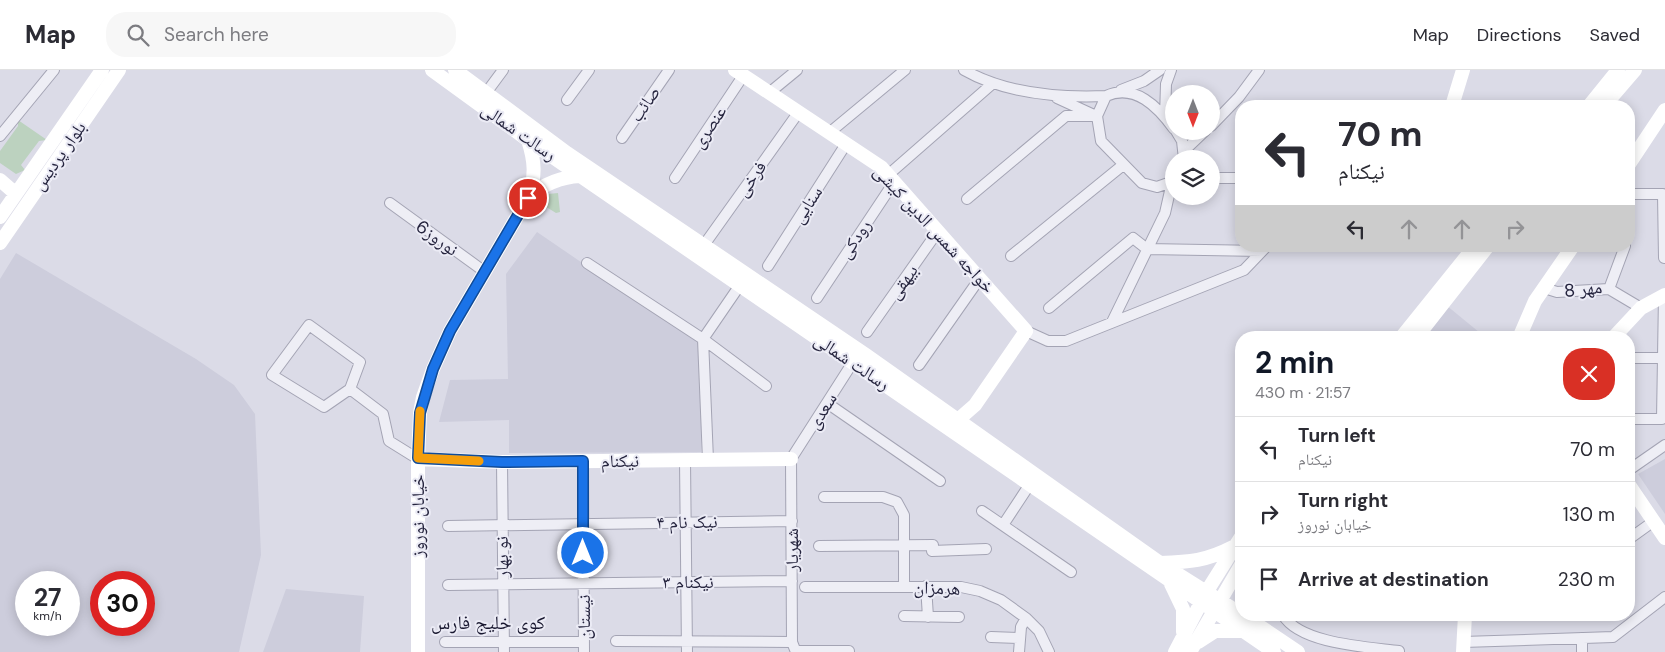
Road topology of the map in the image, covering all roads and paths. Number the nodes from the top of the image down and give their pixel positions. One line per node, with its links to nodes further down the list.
1 (54, 70): 37 (street)
2 (102, 70): 52 (main road, بلوار پردیس)
3 (119, 70): 60 (main road, بلوار پردیس)
4 (432, 70): 39 (main road, رسالت شمالی)
5 (455, 70): 21 (main road, رسالت شمالی)
6 (503, 70): 21 (street)
7 (589, 70): 25 (street)
8 (669, 70): 38 (street, صائب)
9 (797, 70): 22 (street)
10 (905, 70): 36 (street)
11 (964, 70): 19 (street)
12 (1160, 70): 24 (street)
13 (1171, 70): 20 (street)
14 (1259, 70): 26 (street)
15 (1464, 70): 27 (main road)
16 (1618, 70): 28 (main road)
17 (1635, 70): 29 (main road)
18 (739, 73): 22 (main road, خواجه شمس الدين كيشی); 46 (street, عنصری)
19 (992, 84): 23 (street); 49 (street, رودکی)
20 (1166, 85)
21 (486, 93): 61 (main road, رسالت شمالی)
22 (769, 93): 32 (main road, خواجه شمس الدين كيشی)
23 (1050, 94): 24 (street); 33 (street)
24 (1110, 94): 33 (street); 34 (street)
25 (567, 100)
26 (1236, 100)
27 (1454, 100)
28 (1594, 100)
29 (1609, 100)
30 (1235, 101): 35 (street)
31 (1665, 110): 43 (main road)
32 (798, 112): 36 (main road, خواجه شمس الدين كيشی); 61 (street, فرخی)
33 (1097, 116): 44 (street); 55 (street)
34 (1165, 117)
35 (1220, 117)
36 (829, 133): 41 (main road, خواجه شمس الدين كيشی)
37 (0, 136)
38 (622, 138)
39 (528, 140): 45 (main road, رسالت شمالی); 54 (main road, خیابان نوروز)
40 (1197, 140): 42 (street)
41 (846, 144): 49 (main road, خواجه شمس الدين كيشی); 72 (street, سنایی)
42 (1188, 150)
43 (1635, 155)
44 (1122, 165): 51 (street); 69 (street)
45 (580, 176): 54 (main road, خیابان نوروز); 75 (main road, رسالت شمالی)
46 (675, 178)
47 (1220, 178): 48 (street)
48 (1235, 178)
49 (891, 179): 59 (main road, خواجه شمس الدين كيشی); 79 (street, رودکی)
50 (0, 180): 52 (main road)
51 (1165, 185)
52 (16, 194): 58 (main road, بلوار پردیس)
53 (1635, 194): 70 (street)
54 (528, 198): 73 (main road, خیابان نوروز)
55 (967, 199)
56 (390, 203): 73 (street, نوروز6)
57 (1167, 205): 62 (street)
58 (0, 217)
59 (938, 231): 74 (main road, خواجه شمس الدين كيشی); 88 (street, بیهقی)
60 (0, 243)
61 (704, 246): 99 (main road, رسالت شمالی)
62 (1147, 249): 63 (street); 80 (street); 82 (street)
63 (1235, 249)
64 (1262, 252): 82 (street)
65 (1470, 252): 84 (main road)
66 (1483, 252): 85 (main road)
67 (1569, 252): 76 (main road)
68 (1623, 252): 77 (street, مهر 8)
69 (1011, 256)
70 (1664, 258)
71 (587, 263): 89 (street)
72 (768, 266)
73 (485, 272): 103 (main road, خیابان نوروز)
74 (980, 278): 83 (main road, خواجه شمس الدين كيشی); 93 (street)
75 (740, 285): 89 (street); 92 (main road, رسالت شمالی)
76 (1544, 288): 77 (street, مهر 8); 86 (main road)
77 (1609, 289): 81 (street)
78 (1665, 295): 81 (main road); 91 (street)
79 (817, 298)
80 (1050, 308)
81 (1641, 308): 87 (main road)
82 (1112, 322): 83 (street)
83 (1026, 331): 98 (main road)
84 (1407, 331)
85 (1421, 331)
86 (1522, 331)
87 (1620, 331)
88 (867, 332)
89 (703, 339): 95 (street); 106 (street)
90 (1635, 358): 91 (street)
91 (1662, 358): 94 (street)
92 (853, 362): 97 (street, سعدی); 110 (main road, رسالت شمالی)
93 (919, 365)
94 (1664, 372): 100 (street)
95 (766, 386)
96 (350, 388): 96 (street); 103 (street)
97 (827, 403): 104 (street, سعدی); 111 (street)
98 (975, 405): 99 (main road); 101 (main road)
99 (959, 419): 101 (main road, رسالت شمالی)
100 (1635, 419)
101 (974, 430): 110 (main road, رسالت شمالی)
102 (1665, 446): 109 (street)
103 (418, 458): 108 (main road, نیکنام); 170 (main road, خیابان نوروز)
104 (791, 459): 106 (main road, نیکنام); 115 (street, شهریار)
105 (685, 460): 106 (main road, نیکنام); 107 (main road, نیکنام); 116 (street)
106 (708, 460)
107 (583, 461): 108 (main road, نیکنام); 117 (street, نیستان)
108 (502, 462): 118 (street, نو بهار)
109 (1635, 466)
110 (1033, 479): 119 (street); 128 (main road, رسالت شمالی); 132 (main road, رسالت شمالی)
111 (940, 482)
112 (1635, 493): 121 (main road)
113 (824, 497): 124 (street)
114 (982, 511): 119 (street)
115 (792, 521): 116 (street, نیک نام ۴); 131 (street, شهریار)
116 (686, 522): 117 (street, نیک نام ۴); 133 (street)
117 (583, 523): 118 (street, نیک نام ۴); 134 (street, نیستان)
118 (502, 525): 120 (street, نیک نام ۴); 135 (street, نو بهار)
119 (1003, 525): 129 (street)
120 (448, 526)
121 (1660, 527): 122 (street)
122 (1635, 537)
123 (1235, 543): 128 (main road)
124 (905, 545): 126 (street); 127 (street); 137 (street)
125 (1235, 545): 140 (main road)
126 (819, 546)
127 (986, 549)
128 (1160, 563): 140 (main road, رسالت شمالی)
129 (1071, 572)
130 (1235, 576): 142 (main road)
131 (792, 581): 133 (street, نیکنام ۳); 166 (street, شهریار)
132 (1170, 581): 140 (main road, رسالت شمالی); 156 (main road)
133 (686, 582): 134 (street, نیکنام ۳); 160 (street)
134 (584, 583): 135 (street, نیکنام ۳); 163 (street, نیستان)
135 (503, 584): 136 (street, نیکنام ۳); 162 (street, نو بهار)
136 (448, 585)
137 (904, 586): 138 (street, هرمزان); 139 (street, هرمزان)
138 (926, 586): 145 (street); 148 (street, هرمزان)
139 (805, 587)
140 (1204, 597): 142 (main road, رسالت شمالی); 156 (main road)
141 (1665, 597): 147 (street)
142 (1216, 605): 143 (main road, رسالت شمالی); 167 (main road)
143 (1235, 613)
144 (904, 616): 145 (street)
145 (928, 617): 146 (street)
146 (959, 617)
147 (1635, 620)
148 (1030, 621): 157 (street); 173 (street)
149 (1236, 621): 167 (main road)
150 (1246, 621): 165 (main road, رسالت شمالی)
151 (1250, 621): 176 (main road, رسالت شمالی)
152 (1287, 621): 169 (street)
153 (1465, 621): 164 (main road)
154 (1633, 621): 158 (street)
155 (991, 637): 157 (street)
156 (1183, 637): 174 (main road)
157 (1020, 638): 172 (street)
158 (1582, 638): 164 (street); 177 (street)
159 (616, 641): 160 (street)
160 (687, 641): 166 (street); 171 (street)
161 (445, 642): 162 (street)
162 (504, 647): 163 (street)
163 (584, 647)
164 (1463, 647)
165 (1261, 648): 175 (main road, رسالت شمالی)
166 (792, 649): 168 (street)
167 (1191, 650)
168 (850, 651)
169 (1398, 651)
170 (418, 652)
171 (687, 652)
172 (1019, 652)
173 (1049, 652)
174 (1175, 652)
175 (1274, 652)
176 (1298, 652)
177 (1582, 652)

